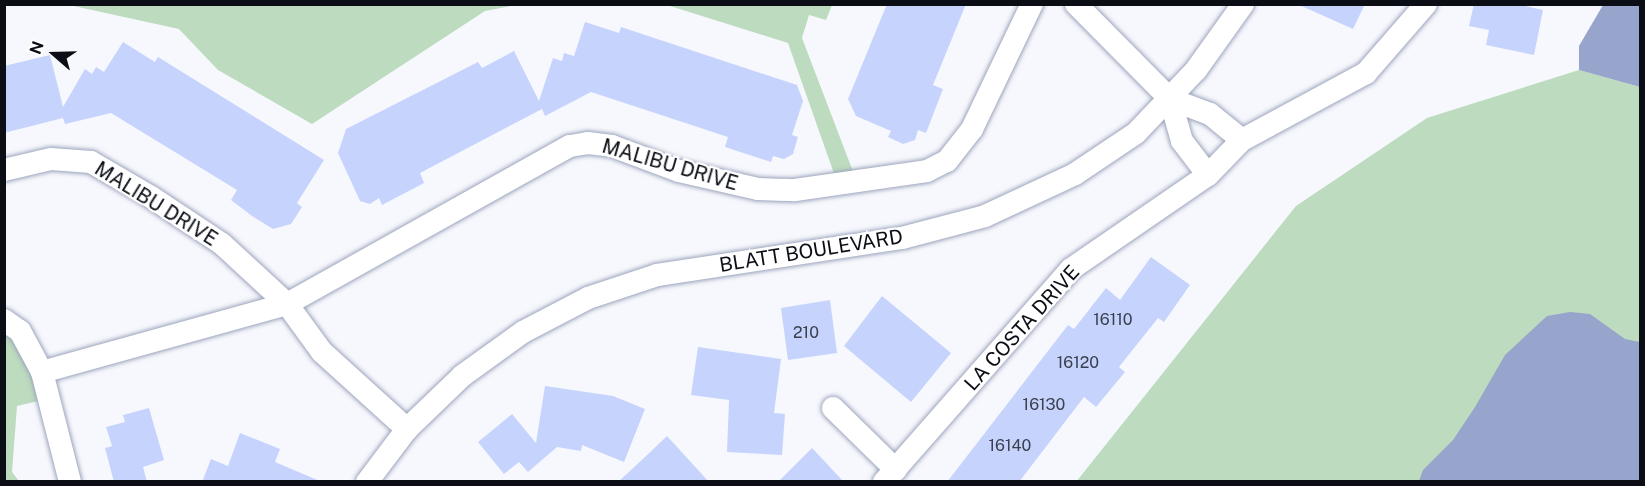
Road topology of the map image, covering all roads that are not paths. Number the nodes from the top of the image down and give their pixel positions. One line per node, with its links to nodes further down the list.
1 (1032, 4): 9 (street, MALIBU DRIVE)
2 (1076, 4): 5 (street)
3 (1244, 4): 5 (street, BLATT BOULEVARD)
4 (1426, 4): 6 (street, LA COSTA DRIVE)
5 (1170, 99): 6 (street); 8 (street); 13 (street, BLATT BOULEVARD)
6 (1242, 140): 8 (street, LA COSTA DRIVE)
7 (4, 170): 9 (street, MALIBU DRIVE)
8 (1208, 175): 14 (street, LA COSTA DRIVE)
9 (287, 304): 11 (street); 13 (street, MALIBU DRIVE)
10 (4, 320): 11 (street)
11 (42, 372): 15 (street)
12 (833, 408): 14 (street)
13 (407, 429): 16 (street, BLATT BOULEVARD)
14 (890, 476)
15 (70, 482)
16 (367, 482)

